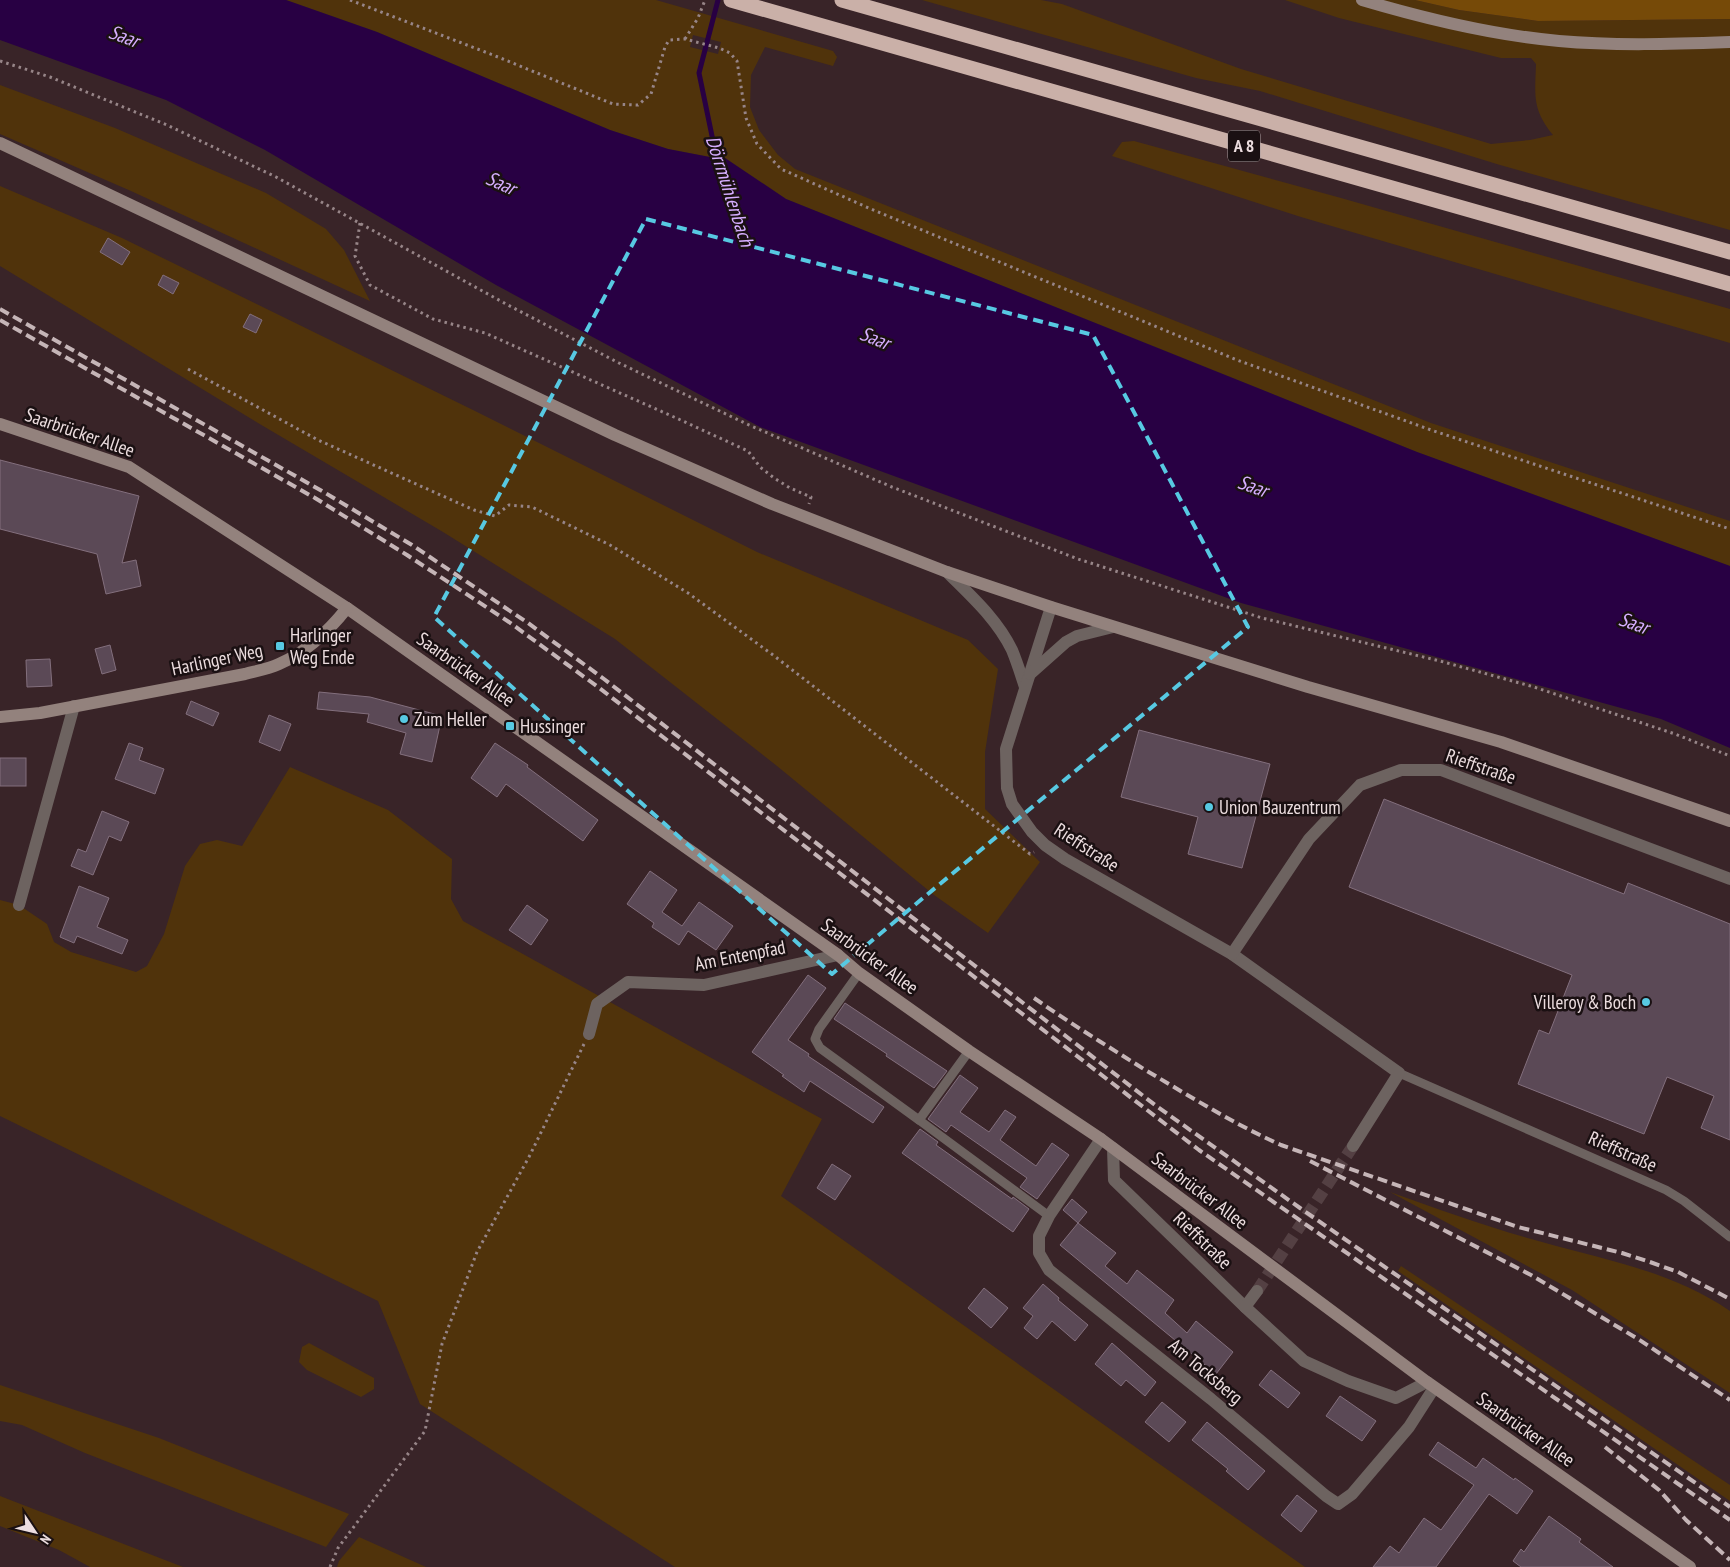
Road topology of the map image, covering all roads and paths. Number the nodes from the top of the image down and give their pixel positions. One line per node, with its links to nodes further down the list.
1 (350, 0): 6 (path)
2 (705, 0): 6 (path)
3 (731, 0): 12 (highway, A 8)
4 (842, 0): 11 (highway, A 8)
5 (1362, 0): 7 (street)
6 (685, 39): 16 (path)
7 (1730, 42)
8 (0, 61): 10 (path)
9 (0, 143): 15 (street)
10 (360, 223): 15 (path); 25 (path)
11 (1730, 252)
12 (1730, 284)
13 (188, 369): 27 (path)
14 (0, 424): 19 (street, Saarbrücker Allee)
15 (804, 516): 17 (street)
16 (1730, 529)
17 (947, 572): 18 (street); 22 (street)
18 (1052, 607): 20 (street); 21 (street, Rieffstraße)
19 (347, 608): 23 (street, Harlinger Weg); 31 (street, Saarbrücker Allee)
20 (1113, 627): 21 (street); 26 (street)
21 (1030, 674): 22 (street, Rieffstraße)
22 (1026, 687): 27 (street, Rieffstraße)
23 (74, 706): 24 (street, Harlinger Weg); 29 (street)
24 (0, 717)
25 (1730, 756)
26 (1730, 821)
27 (1045, 844): 30 (street, Rieffstraße)
28 (1730, 879): 30 (street, Rieffstraße)
29 (19, 906)
30 (1232, 954): 35 (street, Rieffstraße)
31 (838, 955): 32 (street, Saarbrücker Allee); 33 (street, Am Entenpfad)
32 (859, 973): 34 (street, Saarbrücker Allee); 36 (lane)
33 (589, 1034): 45 (path)
34 (968, 1052): 36 (lane); 37 (street, Saarbrücker Allee)
35 (1399, 1073): 38 (street); 41 (lane, Rieffstraße)
36 (919, 1120): 40 (lane)
37 (1101, 1139): 39 (street, Saarbrücker Allee); 40 (street, Am Tocksberg)
38 (1352, 1146)
39 (1113, 1148): 43 (street, Rieffstraße); 44 (street, Saarbrücker Allee)
40 (1048, 1216): 44 (street, Am Tocksberg)
41 (1730, 1237)
42 (1257, 1291): 43 (street)
43 (1245, 1307): 44 (street, Rieffstraße)
44 (1431, 1385): 46 (street, Saarbrücker Allee)
45 (330, 1567)
46 (1690, 1567)

